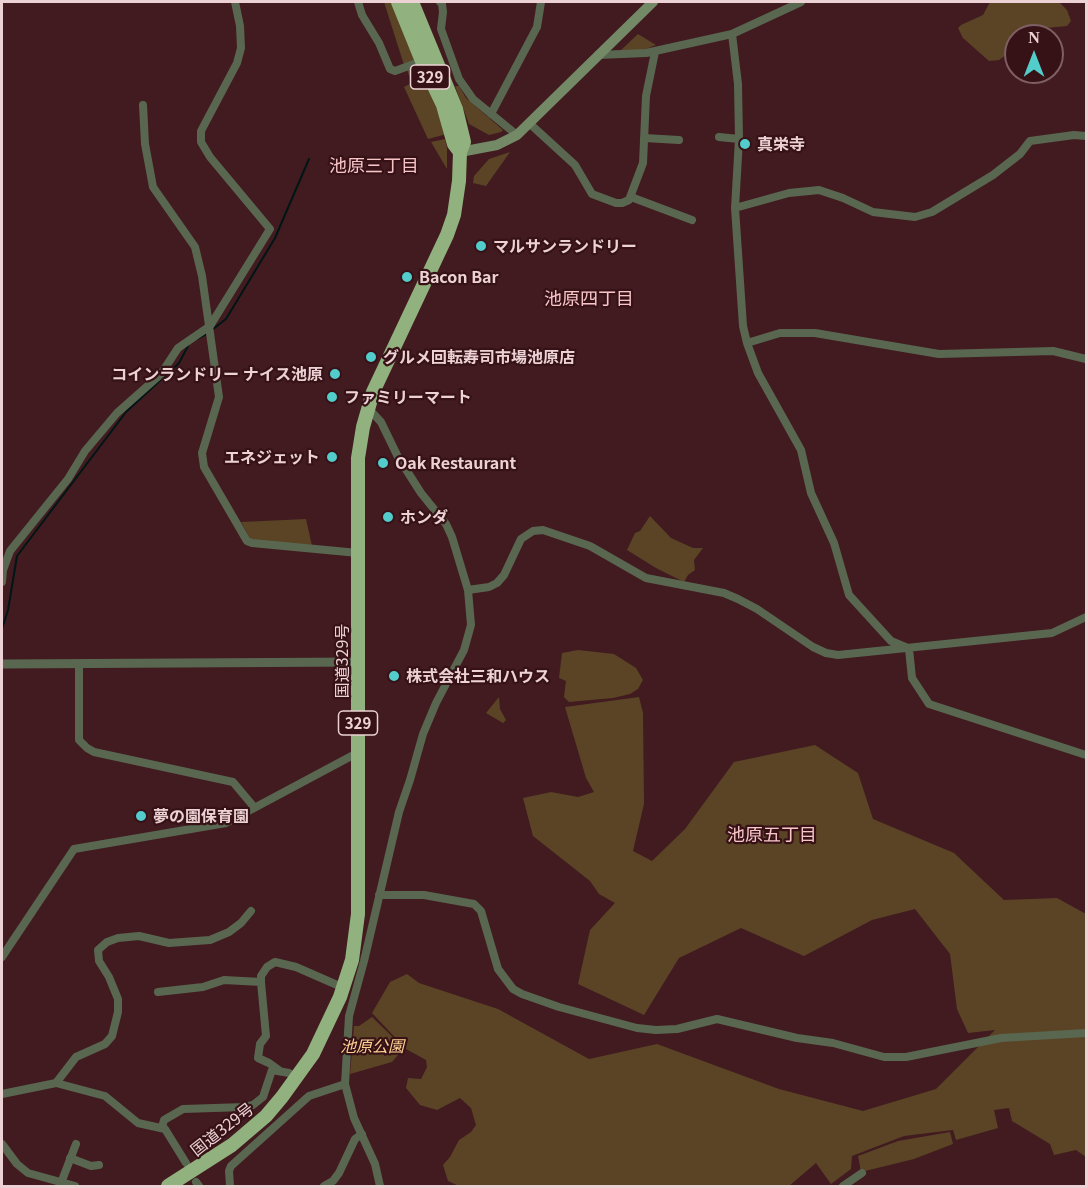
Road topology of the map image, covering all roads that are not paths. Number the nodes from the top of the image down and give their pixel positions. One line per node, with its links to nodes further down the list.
1 (235, 2): 28 (street)
2 (358, 2): 12 (street)
3 (398, 2): 12 (highway, 国道329号 / 329)
4 (412, 2): 14 (highway, 国道329号 / 329)
5 (440, 2): 13 (street)
6 (541, 2): 16 (street)
7 (653, 2): 11 (main road)
8 (801, 2): 9 (street)
9 (732, 34): 10 (street); 22 (street)
10 (655, 52): 11 (street); 21 (street)
11 (598, 55): 17 (main road)
12 (422, 61): 24 (highway, 国道329号 / 329)
13 (459, 79): 14 (street); 16 (street)
14 (446, 87): 24 (highway, 国道329号 / 329)
15 (143, 105): 28 (street)
16 (491, 114): 18 (street)
17 (529, 123): 18 (main road); 25 (street)
18 (517, 135): 24 (main road)
19 (1086, 136): 26 (street)
20 (718, 137): 22 (street)
21 (644, 138): 23 (street); 25 (street)
22 (739, 139): 26 (street)
23 (679, 140)
24 (460, 152): 31 (highway, 国道329号 / 329)
25 (631, 196): 27 (street)
26 (735, 208): 29 (street)
27 (692, 220)
28 (210, 327): 32 (street); 33 (street)
29 (747, 343): 30 (street); 36 (street)
30 (1086, 359)
31 (368, 408): 32 (highway, 国道329号 / 329); 34 (street)
32 (358, 553): 37 (highway, 国道329号 / 329)
33 (2, 582)
34 (468, 590): 36 (street); 43 (street)
35 (1086, 617): 36 (street)
36 (909, 648): 41 (street)
37 (358, 662): 39 (street); 40 (highway, 国道329号 / 329)
38 (2, 664): 39 (street)
39 (79, 664): 42 (street)
40 (359, 752): 42 (street); 46 (highway, 国道329号 / 329)
41 (1086, 755)
42 (254, 807): 45 (street)
43 (379, 895): 46 (street); 50 (street)
44 (251, 911): 53 (street)
45 (2, 957)
46 (358, 960): 48 (highway, 国道329号 / 329); 54 (street)
47 (261, 982): 48 (street); 49 (street); 51 (street)
48 (344, 988): 52 (highway, 国道329号 / 329)
49 (158, 993)
50 (1086, 1034)
51 (280, 1071): 52 (street); 56 (street)
52 (296, 1078): 66 (highway, 国道329号 / 329)
53 (56, 1083): 55 (street); 56 (street)
54 (345, 1084): 57 (street); 67 (street)
55 (2, 1094)
56 (162, 1127): 61 (street)
57 (362, 1134): 68 (street); 69 (street)
58 (2, 1144): 64 (street)
59 (76, 1144): 60 (street)
60 (70, 1158): 62 (street); 64 (street)
61 (186, 1163)
62 (99, 1165)
63 (862, 1173): 70 (street)
64 (60, 1184): 65 (street)
65 (75, 1186)
66 (168, 1186)
67 (230, 1186)
68 (324, 1186)
69 (380, 1186)
70 (843, 1186)

